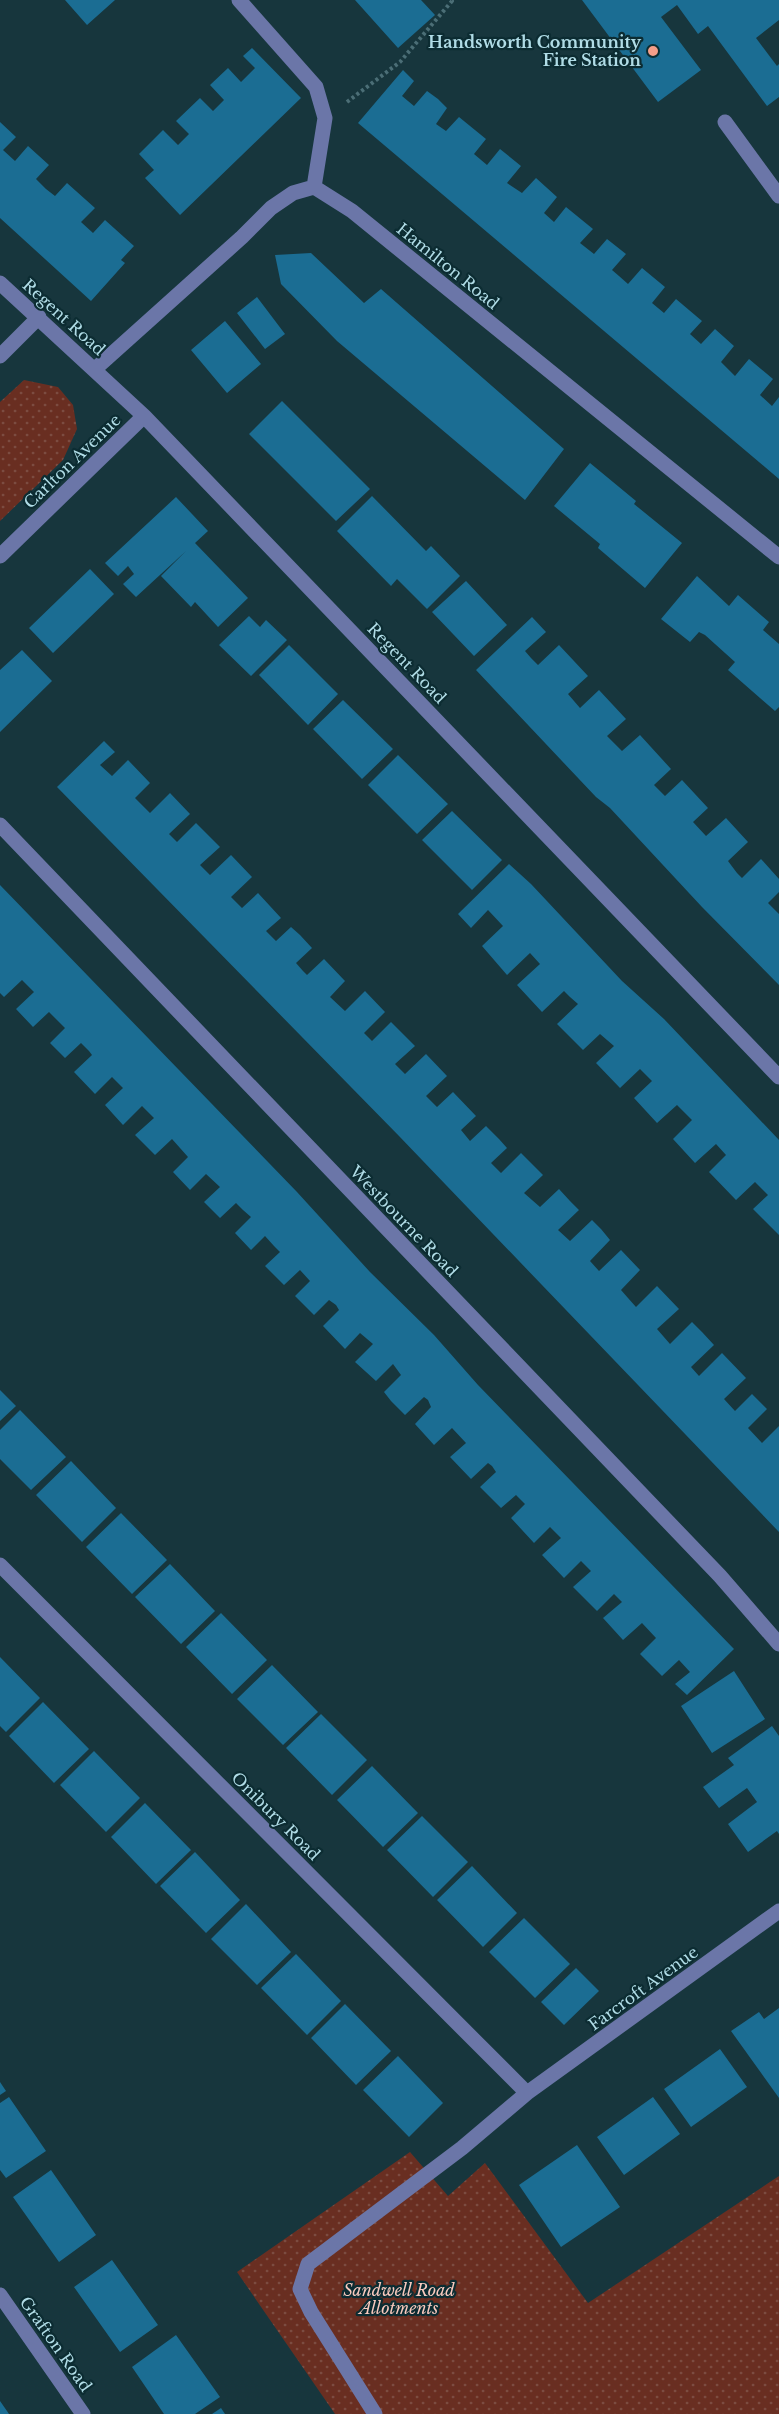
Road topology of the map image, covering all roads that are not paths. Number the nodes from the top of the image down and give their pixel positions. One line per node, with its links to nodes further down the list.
1 (239, 0): 3 (street)
2 (725, 122): 4 (street)
3 (314, 187): 8 (street); 11 (street, Hamilton Road)
4 (779, 196)
5 (0, 283): 6 (street, Regent Road)
6 (39, 317): 7 (street); 8 (street, Regent Road)
7 (0, 356)
8 (95, 369): 9 (street, Regent Road)
9 (144, 416): 10 (street, Carlton Avenue); 13 (street, Regent Road)
10 (0, 556)
11 (779, 557)
12 (0, 825): 15 (street, Westbourne Road)
13 (779, 1077)
14 (0, 1565): 17 (street, Onibury Road)
15 (779, 1644)
16 (779, 1911): 17 (street, Farcroft Avenue)
17 (527, 2093): 20 (street, Farcroft Avenue)
18 (0, 2295): 19 (street, Grafton Road)
19 (83, 2414)
20 (375, 2414)

